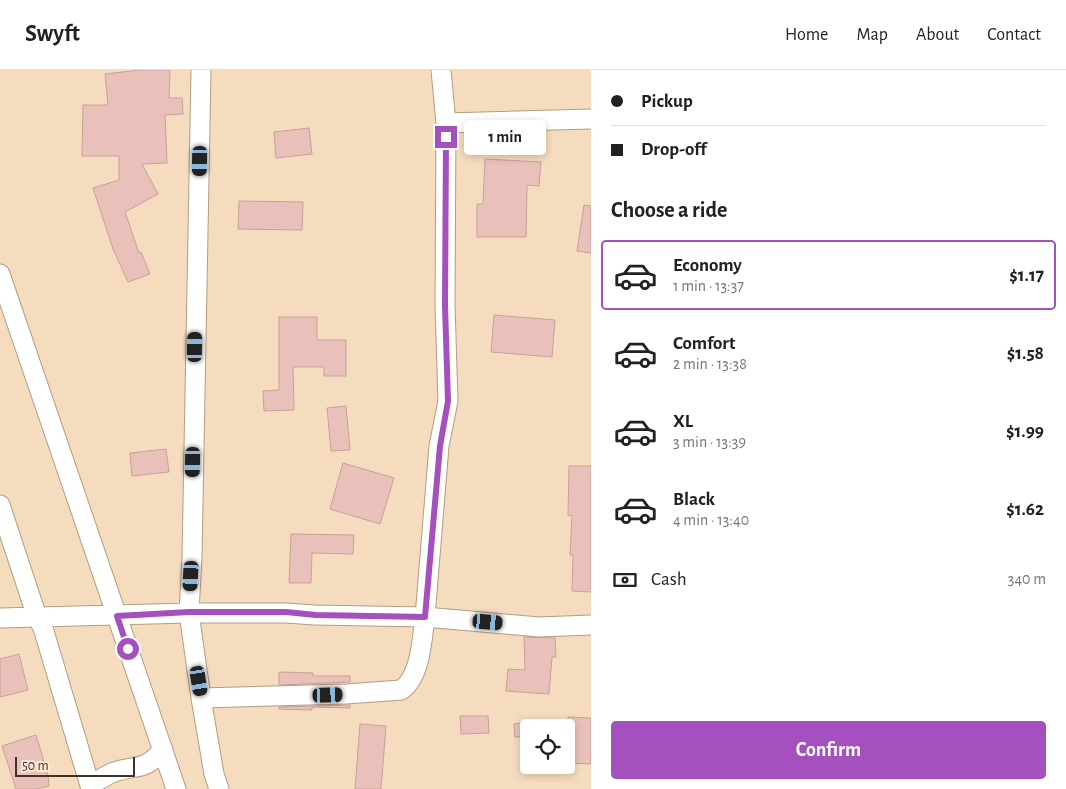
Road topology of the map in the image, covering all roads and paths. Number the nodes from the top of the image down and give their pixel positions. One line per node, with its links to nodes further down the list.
1 (202, 70): 7 (street)
2 (440, 70): 4 (street)
3 (591, 119): 4 (street)
4 (446, 123): 10 (street)
5 (0, 274): 8 (street)
6 (0, 505): 9 (street)
7 (189, 612): 8 (street); 10 (street); 13 (street)
8 (117, 616): 9 (street); 14 (street)
9 (37, 617): 11 (street); 15 (street)
10 (425, 617): 12 (street); 13 (street)
11 (0, 618)
12 (591, 625)
13 (201, 698): 17 (street)
14 (163, 749): 15 (street); 16 (street)
15 (90, 787)
16 (176, 789)
17 (219, 789)

